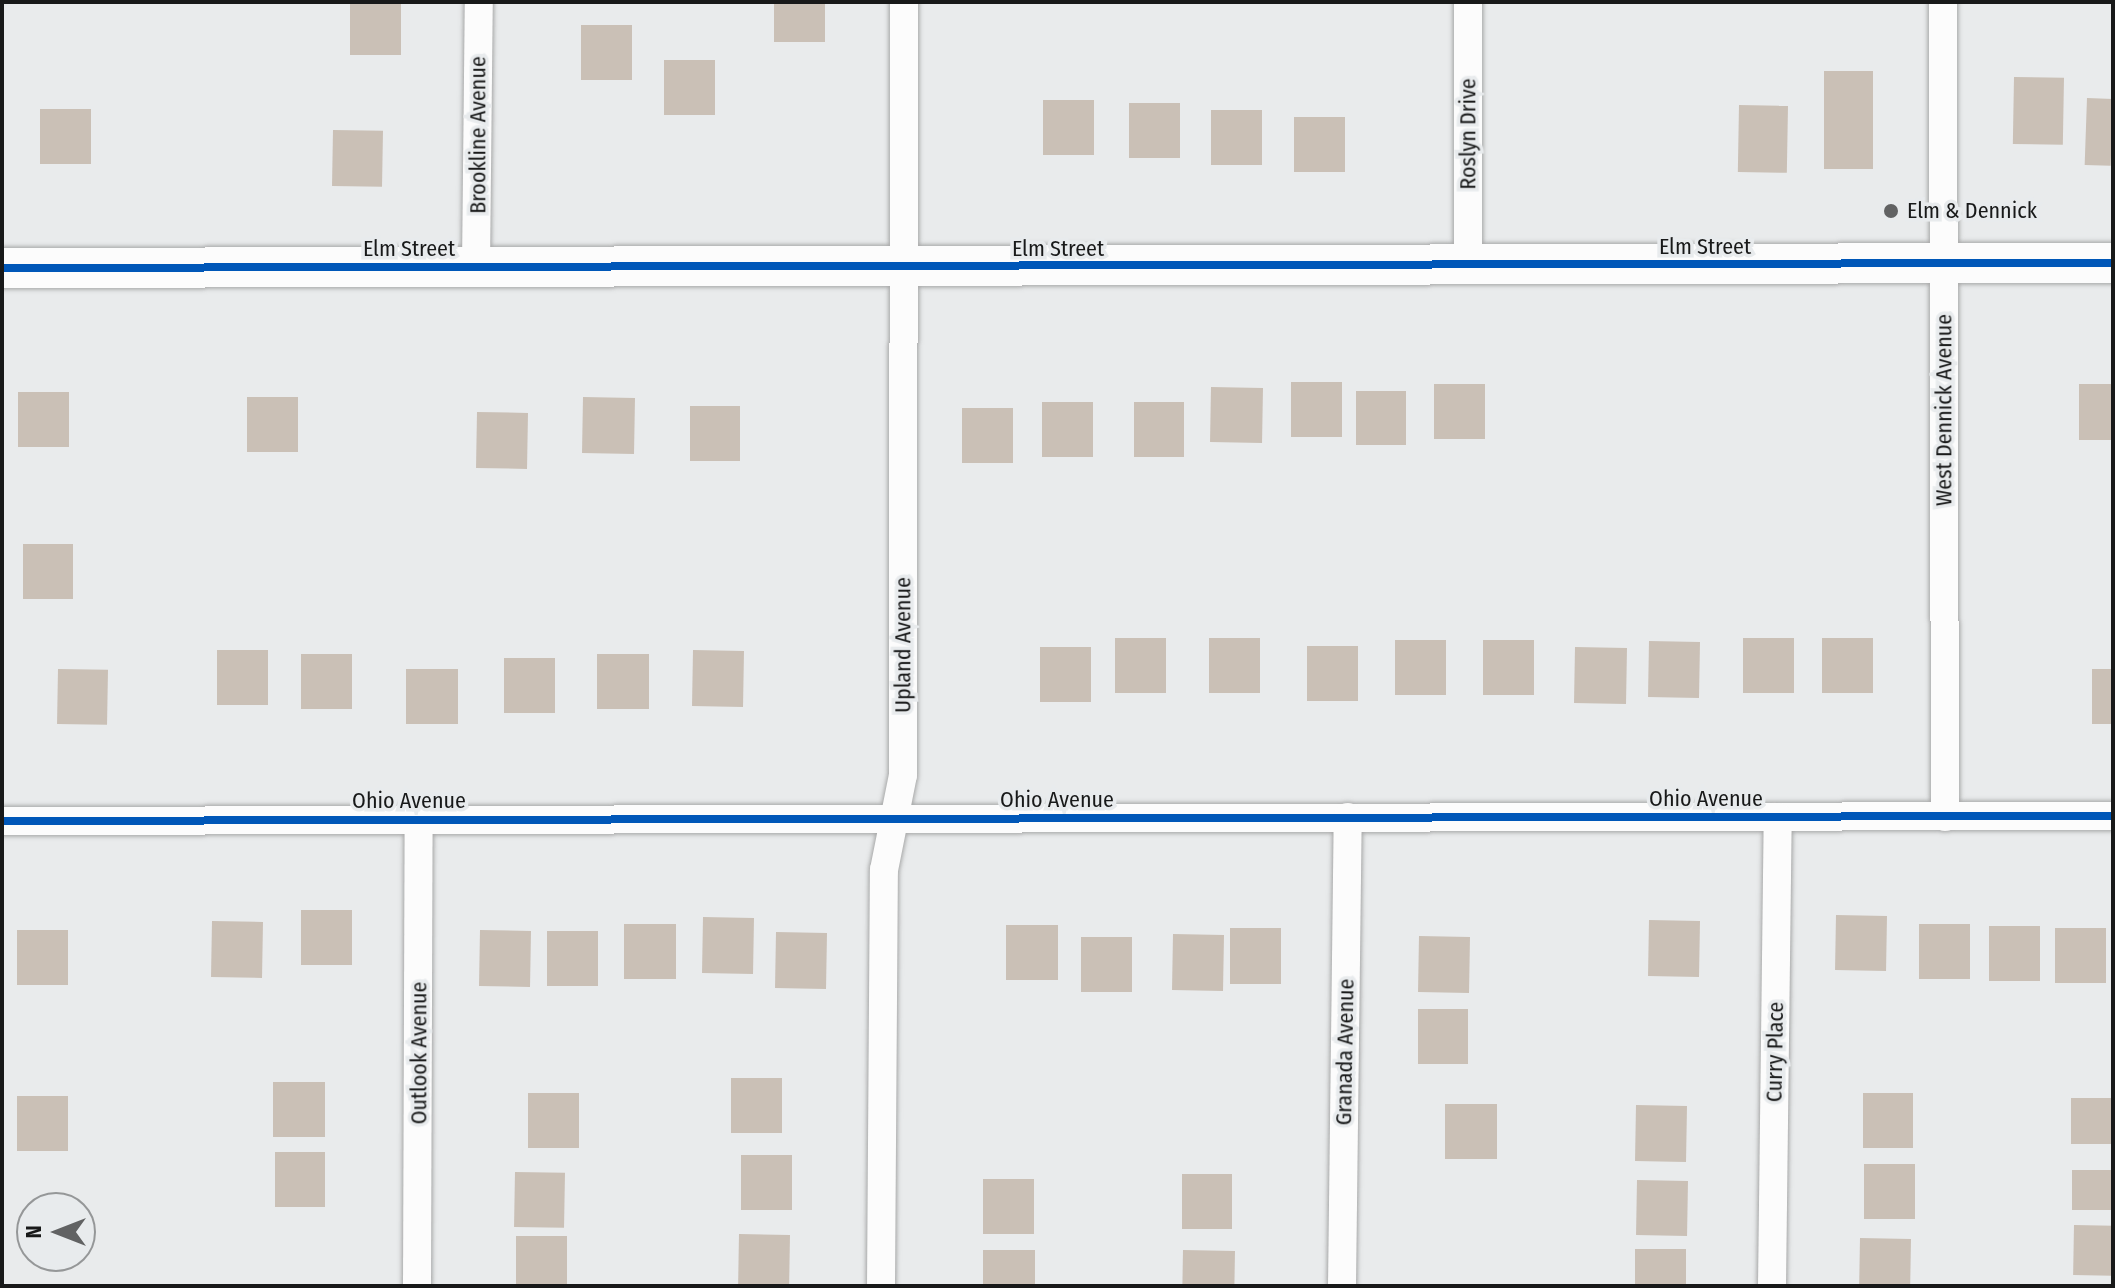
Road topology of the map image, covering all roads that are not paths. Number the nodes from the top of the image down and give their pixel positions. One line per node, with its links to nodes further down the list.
1 (479, 2): 7 (street, Brookline Avenue)
2 (904, 2): 8 (street, Upland Avenue)
3 (1468, 2): 9 (street, Roslyn Drive)
4 (1943, 2): 5 (street, West Dennick Avenue)
5 (1943, 263): 6 (street, Elm Street); 9 (street, Elm Street); 14 (street, West Dennick Avenue)
6 (2113, 263)
7 (476, 267): 8 (street, Elm Street); 10 (street, Elm Street)
8 (905, 267): 9 (street, Elm Street); 15 (street, Upland Avenue)
9 (1468, 267)
10 (2, 268)
11 (2113, 816): 14 (street, Ohio Avenue)
12 (1348, 817): 13 (street, Ohio Avenue); 15 (street, Ohio Avenue); 20 (street, Granada Avenue)
13 (1778, 817): 14 (street, Ohio Avenue); 21 (street, Curry Place)
14 (1945, 817)
15 (894, 818): 16 (street, Ohio Avenue); 19 (street, Upland Avenue)
16 (419, 819): 17 (street, Ohio Avenue); 18 (street, Outlook Avenue)
17 (2, 821)
18 (417, 1286)
19 (881, 1286)
20 (1342, 1286)
21 (1772, 1286)

